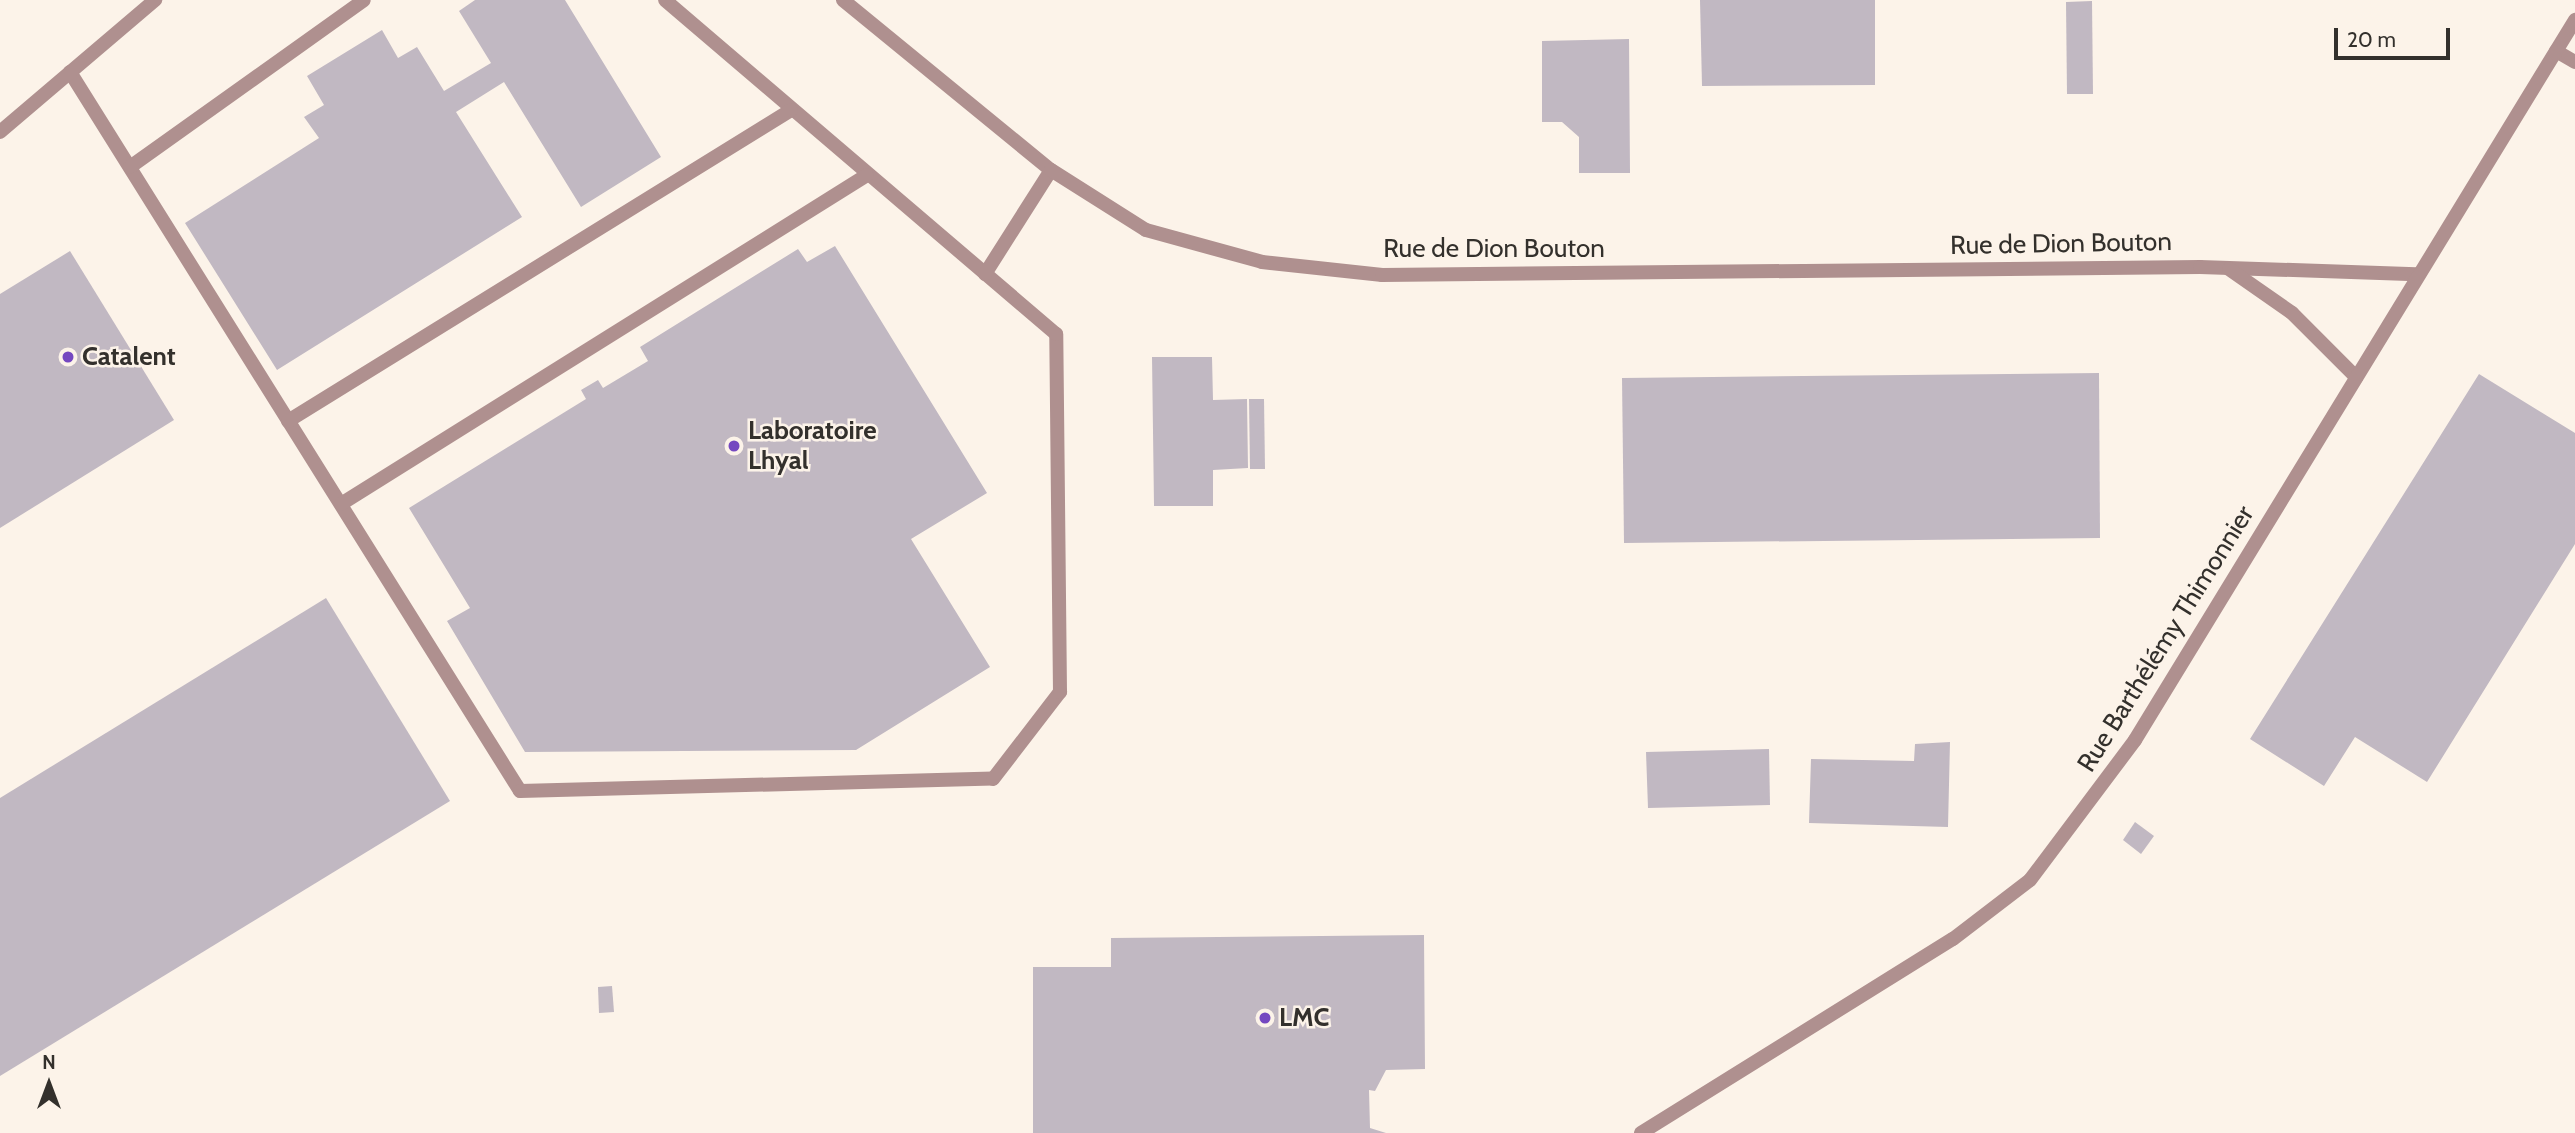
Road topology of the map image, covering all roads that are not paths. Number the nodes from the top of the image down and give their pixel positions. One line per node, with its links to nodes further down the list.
1 (155, 0): 8 (street)
2 (364, 0): 11 (street)
3 (665, 0): 9 (street)
4 (843, 0): 12 (street, Rue de Dion Bouton)
5 (2575, 20): 6 (street, Rue Barthélémy Thimonnier)
6 (2556, 51): 7 (street); 16 (street, Rue Barthélémy Thimonnier)
7 (2575, 62)
8 (70, 72): 10 (street); 11 (street)
9 (791, 110): 13 (street); 18 (street)
10 (0, 132)
11 (130, 167): 18 (street)
12 (1051, 170): 14 (street, Rue de Dion Bouton); 15 (street)
13 (867, 175): 15 (street); 19 (street)
14 (2229, 268): 16 (street, Rue de Dion Bouton); 17 (street)
15 (985, 274): 19 (street)
16 (2416, 274): 17 (street, Rue Barthélémy Thimonnier)
17 (2356, 377): 20 (street, Rue Barthélémy Thimonnier)
18 (288, 421): 19 (street)
19 (341, 504)
20 (1641, 1133)

